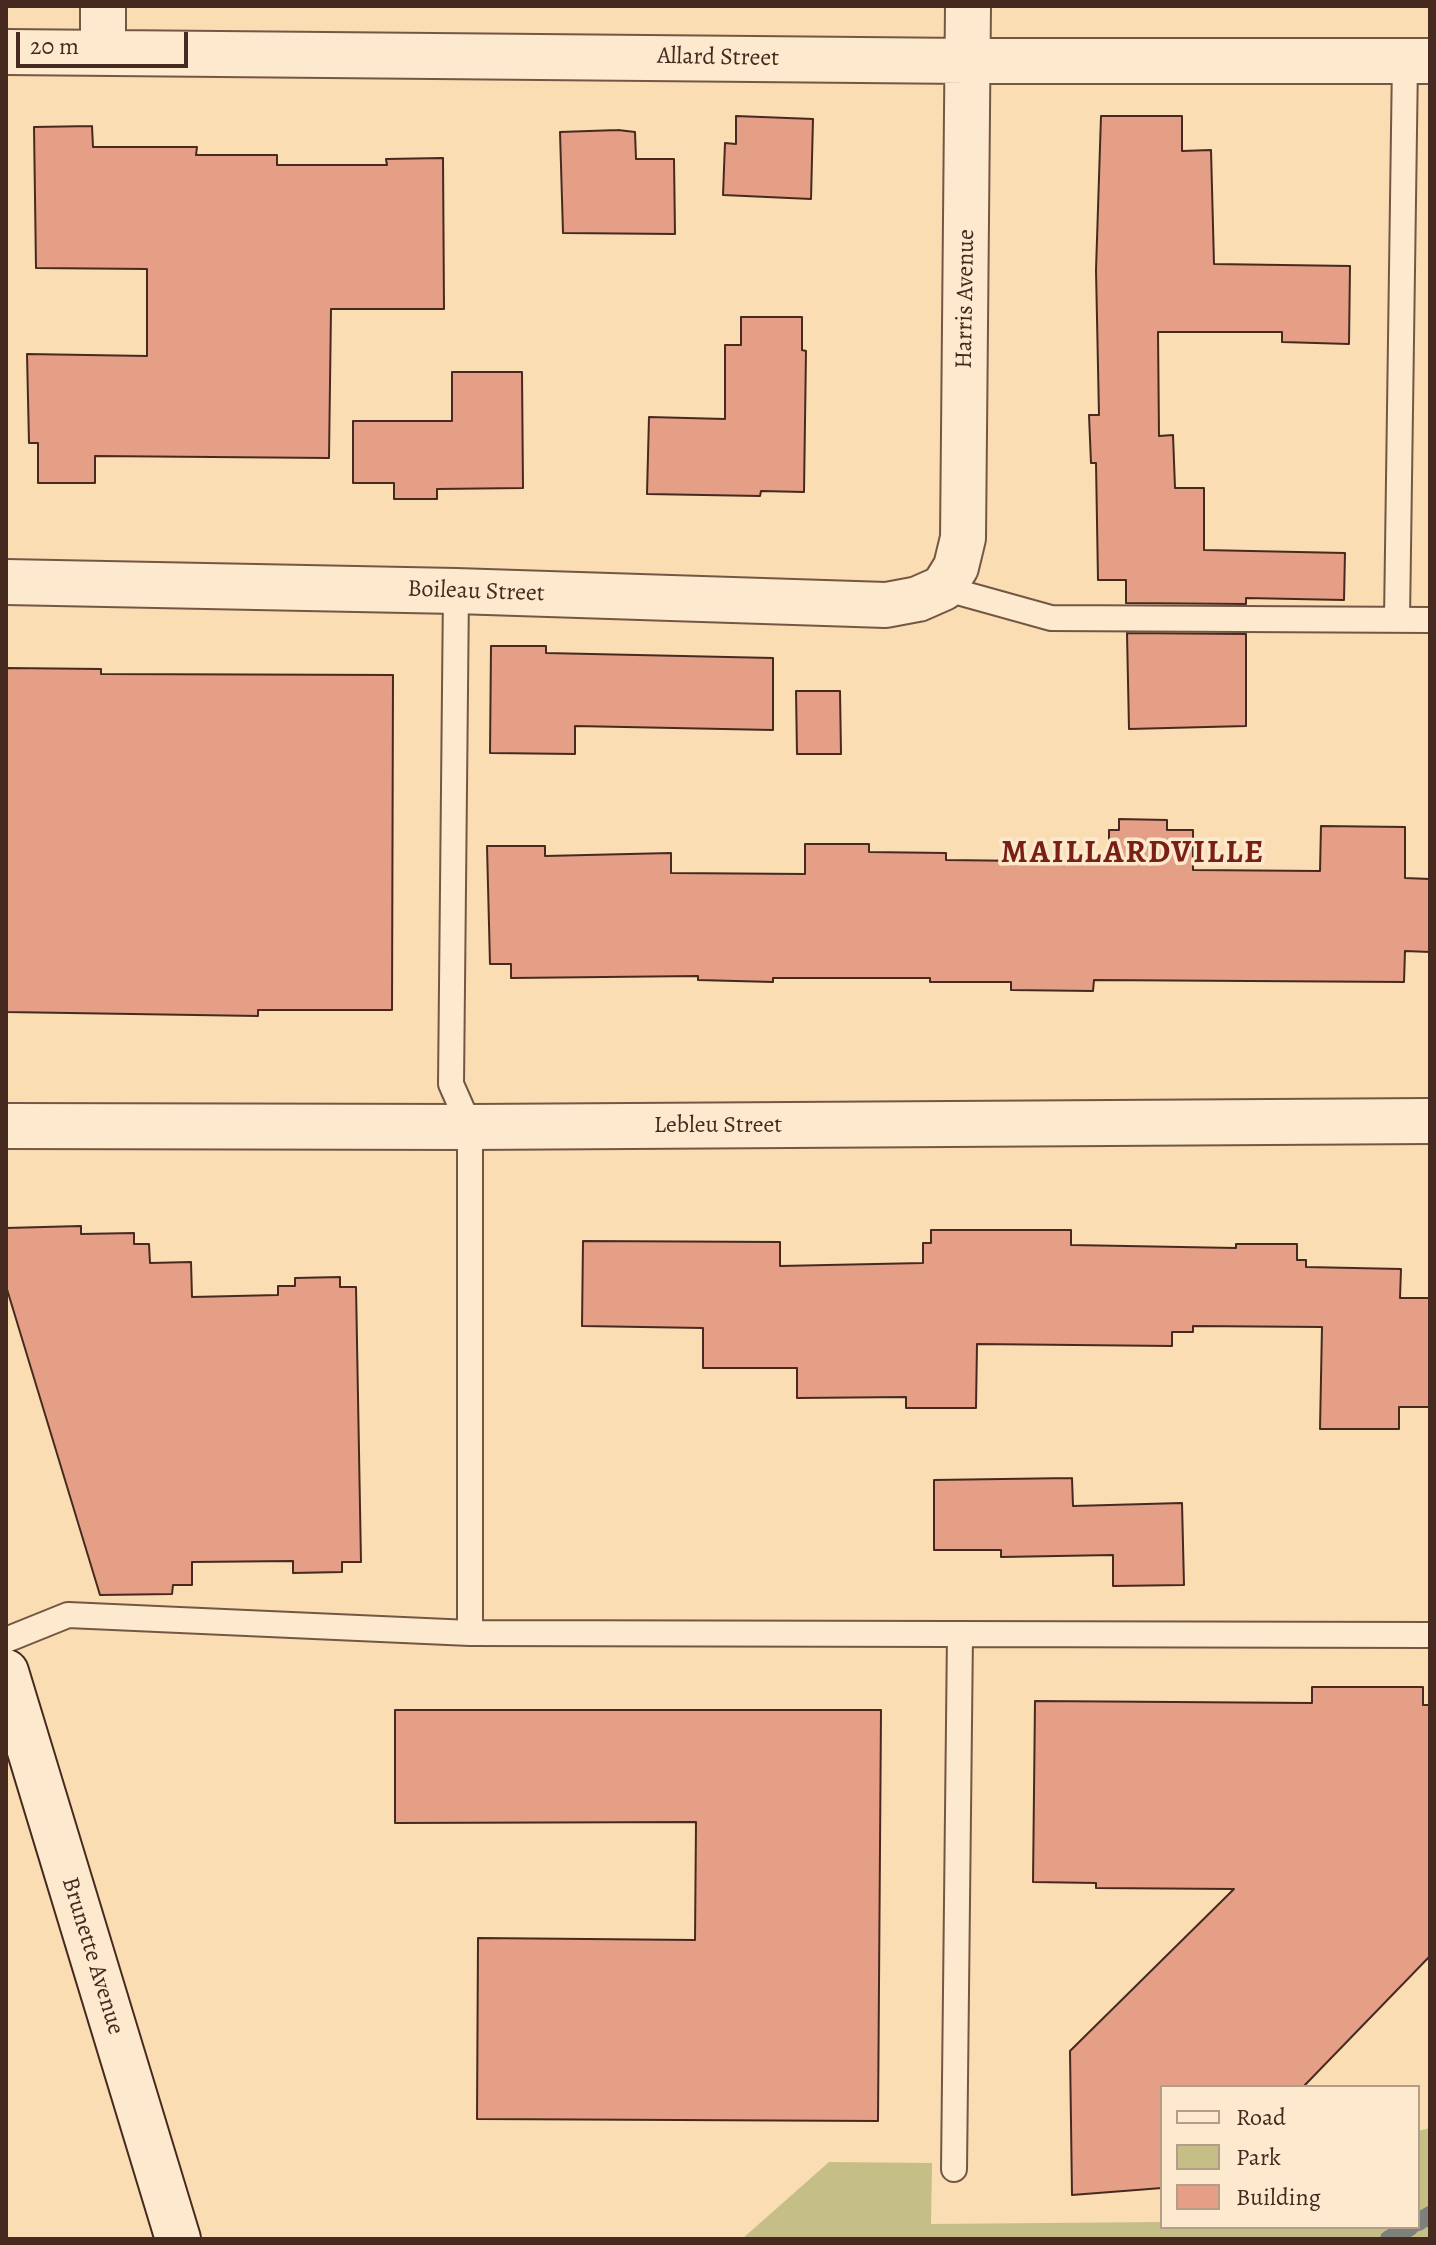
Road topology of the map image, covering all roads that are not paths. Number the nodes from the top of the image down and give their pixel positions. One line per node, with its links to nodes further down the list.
1 (103, 6): 3 (street)
2 (968, 6): 5 (street, Harris Avenue)
3 (103, 51): 4 (street, Allard Street); 5 (street, Allard Street)
4 (6, 52)
5 (967, 61): 6 (street, Allard Street); 8 (street, Harris Avenue)
6 (1418, 61): 10 (lane)
7 (6, 582): 9 (street, Boileau Street)
8 (943, 588): 9 (street, Boileau Street); 10 (lane)
9 (456, 591): 14 (lane)
10 (1397, 619): 11 (lane)
11 (1430, 620)
12 (1430, 1121): 14 (street, Lebleu Street)
13 (6, 1126): 14 (street, Lebleu Street)
14 (470, 1127): 15 (lane)
15 (470, 1633): 16 (lane); 18 (lane)
16 (960, 1634): 17 (lane); 20 (lane)
17 (1430, 1635)
18 (6, 1640)
19 (6, 1672): 21 (street, Brunette Avenue)
20 (954, 2169)
21 (178, 2239)

